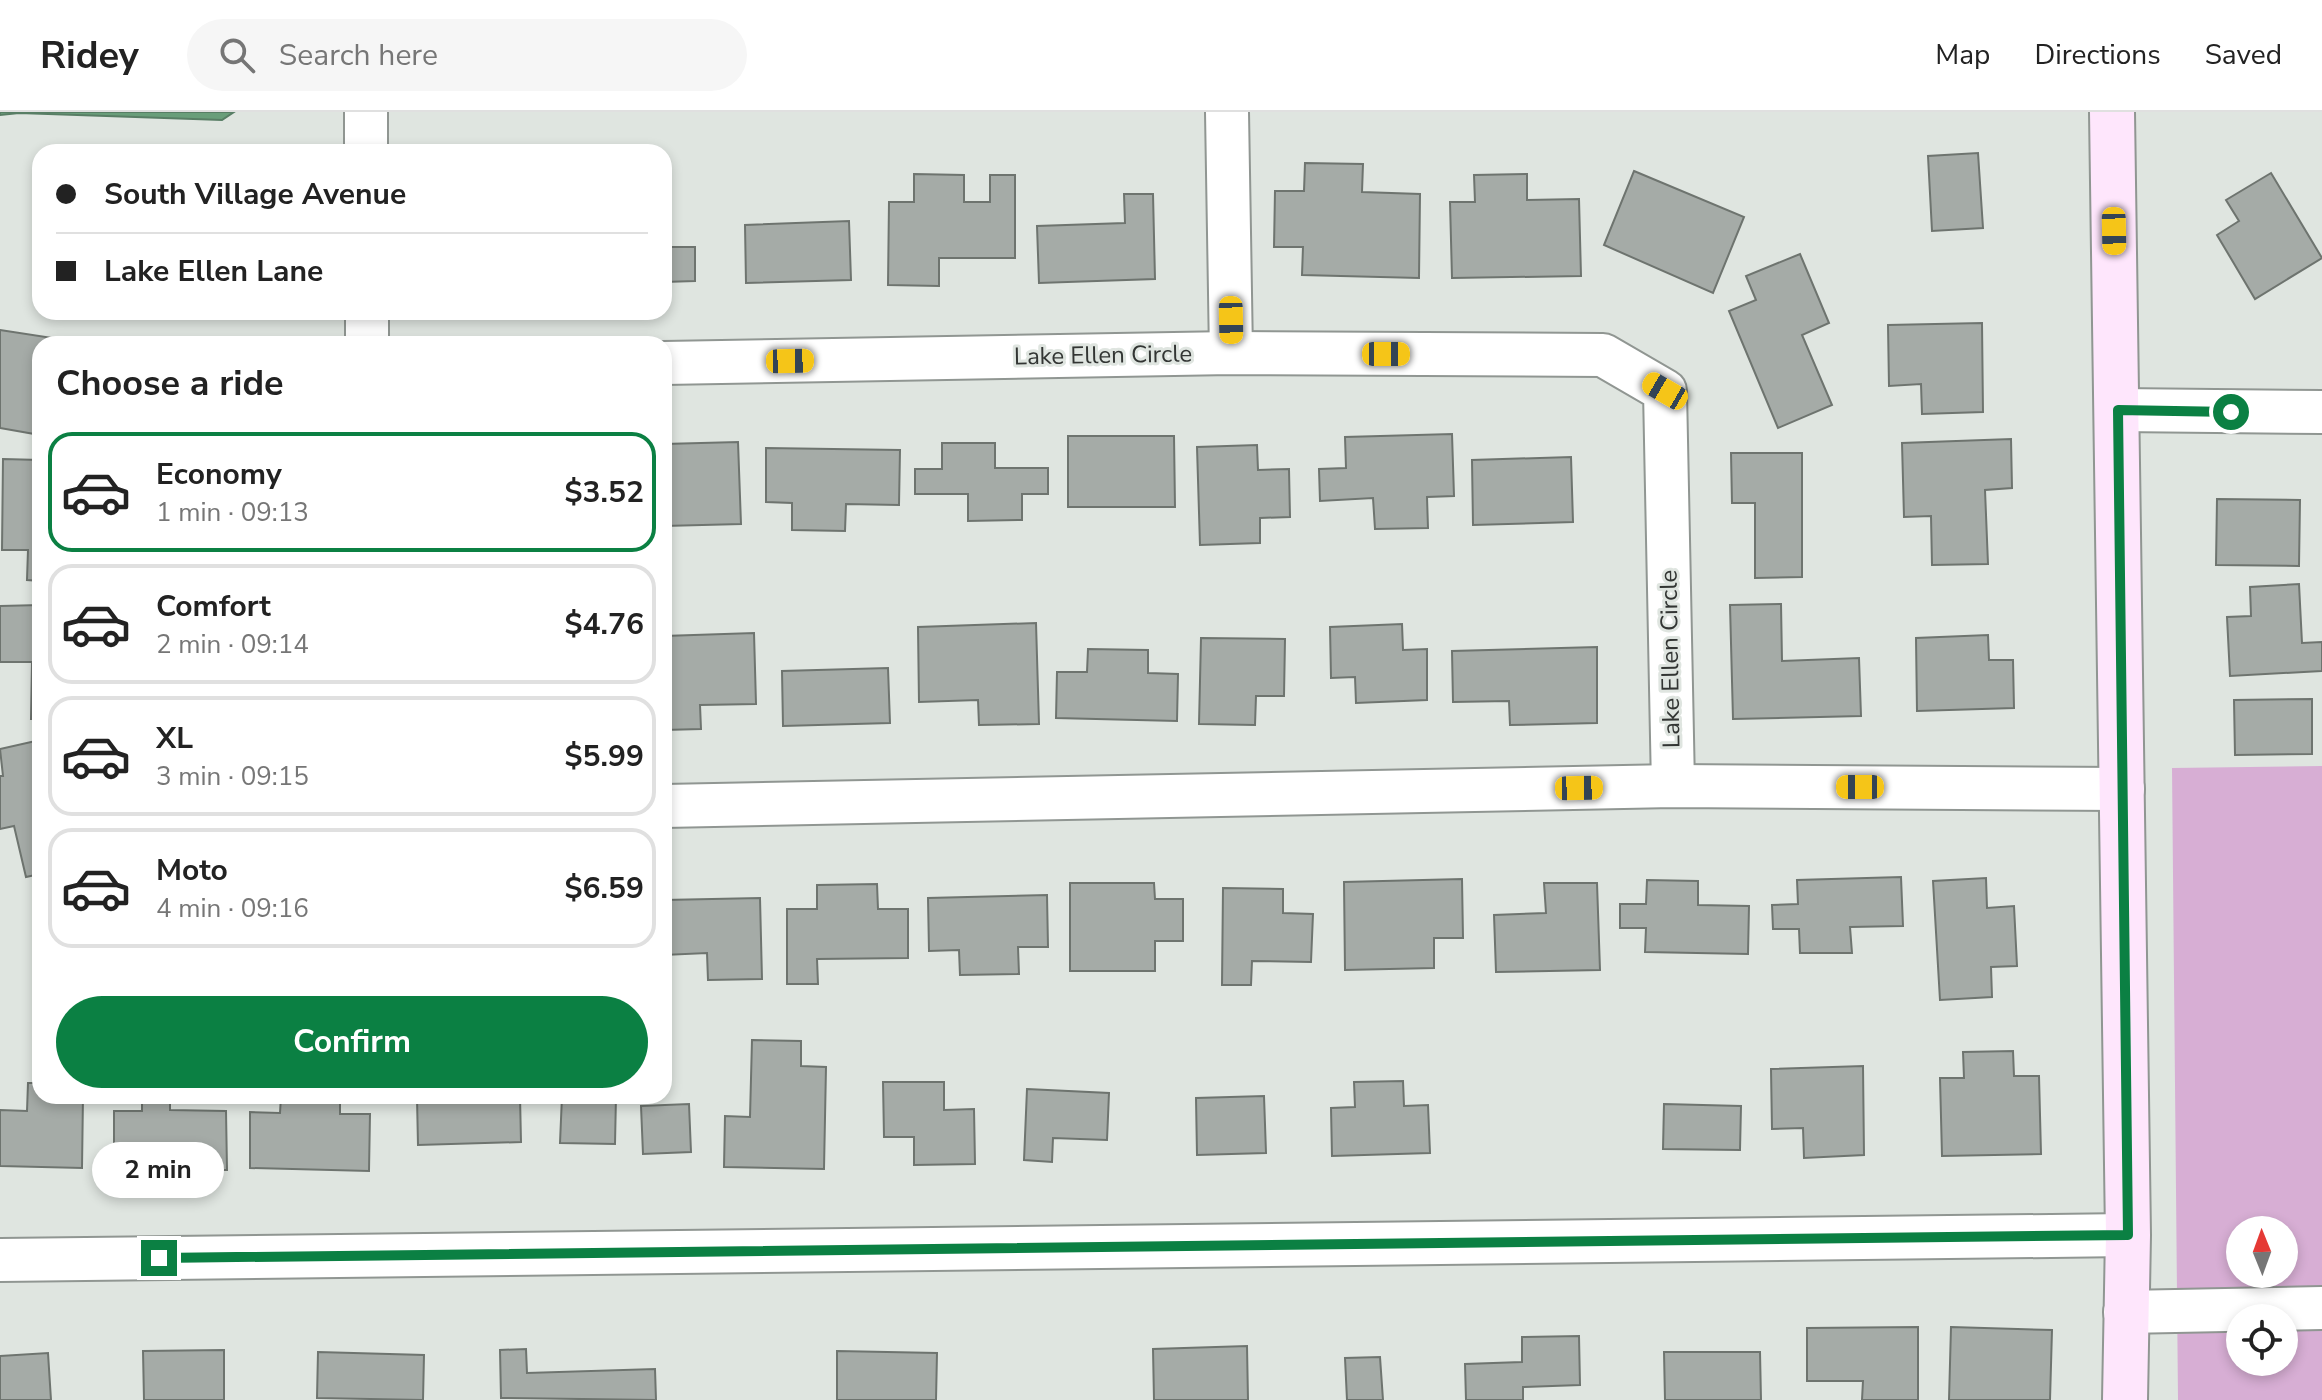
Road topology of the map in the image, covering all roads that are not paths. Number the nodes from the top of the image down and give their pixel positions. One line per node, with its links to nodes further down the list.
1 (366, 112): 4 (street)
2 (1227, 112): 5 (street)
3 (2112, 112): 7 (main road)
4 (366, 144)
5 (1231, 353): 6 (street, Lake Ellen Circle); 9 (street, Lake Ellen Circle)
6 (672, 363)
7 (2118, 410): 8 (street); 10 (main road)
8 (2322, 412)
9 (1673, 786): 10 (street); 11 (street)
10 (2123, 789): 12 (main road)
11 (672, 806)
12 (2128, 1235): 13 (street); 15 (main road)
13 (0, 1260)
14 (2322, 1308): 15 (street)
15 (2125, 1312): 16 (main road)
16 (2125, 1400)

